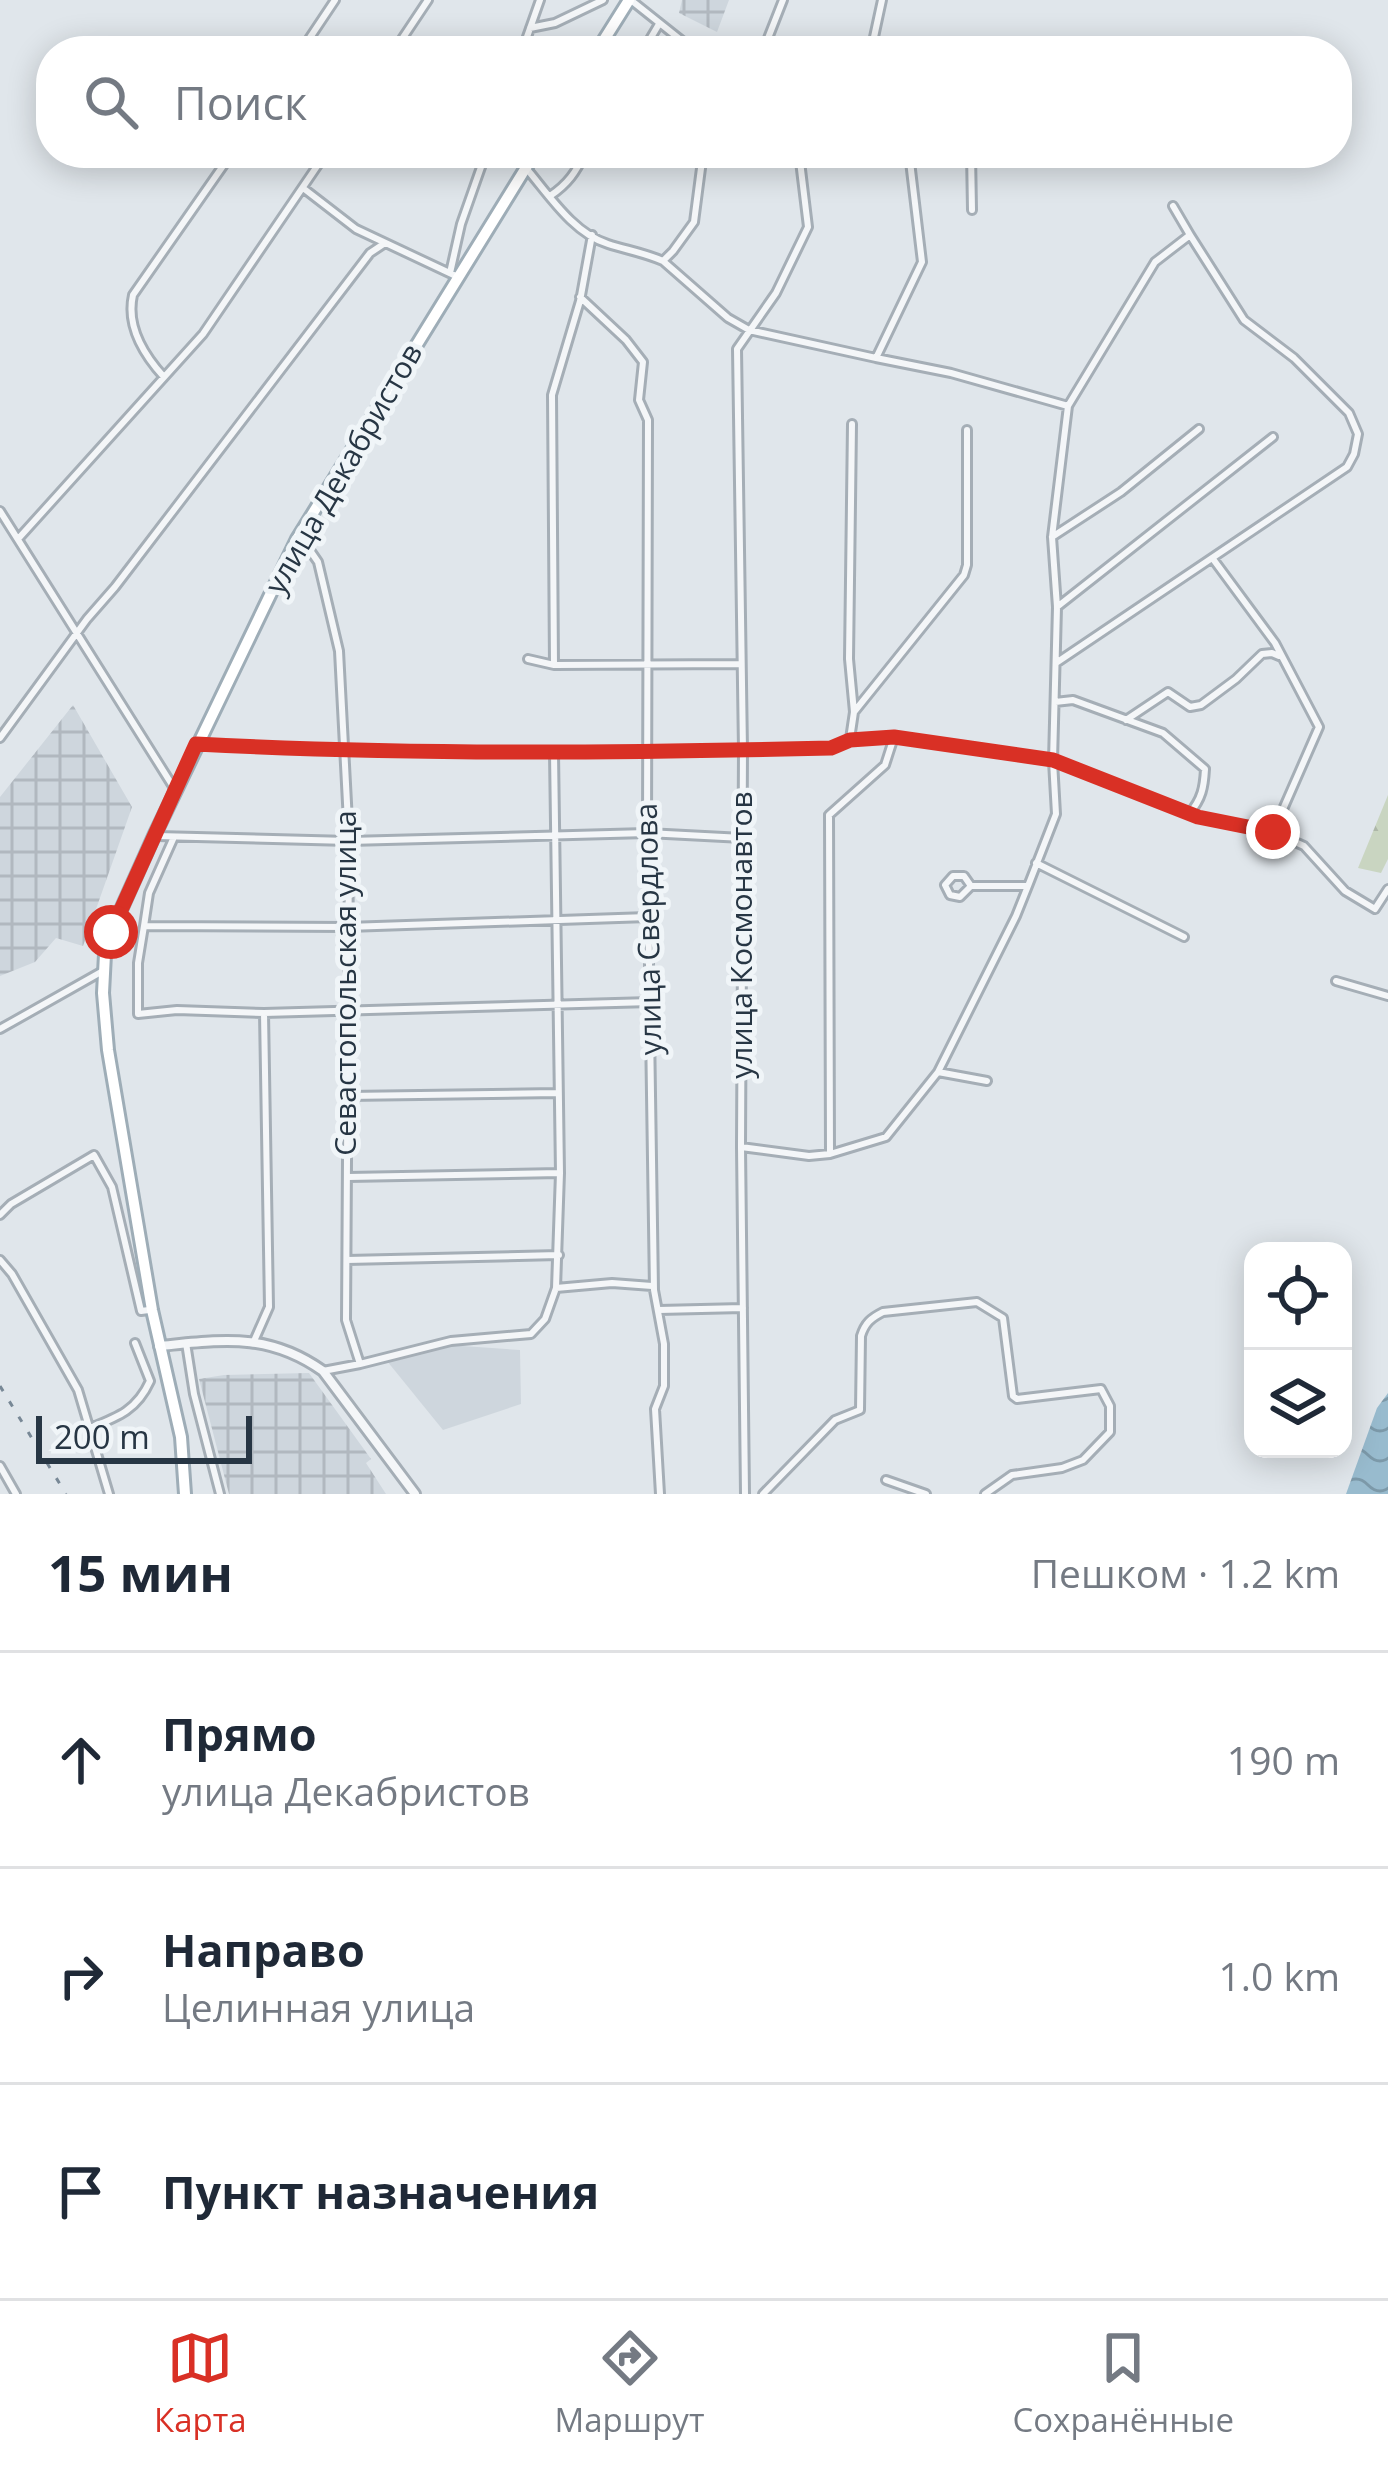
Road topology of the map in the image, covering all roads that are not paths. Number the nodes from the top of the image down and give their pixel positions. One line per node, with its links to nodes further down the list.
1 (335, 0): 10 (street)
2 (428, 0): 11 (street)
3 (540, 0): 9 (street)
4 (603, 0): 9 (street)
5 (630, 0): 8 (street); 13 (main road)
6 (783, 0): 16 (street)
7 (882, 0): 17 (street)
8 (659, 24): 14 (street); 15 (street)
9 (530, 28): 12 (street)
10 (311, 36)
11 (404, 36)
12 (527, 36)
13 (607, 36)
14 (652, 36)
15 (675, 36)
16 (769, 36)
17 (874, 36)
18 (222, 168): 42 (street)
19 (316, 168): 28 (street)
20 (481, 168): 38 (street)
21 (525, 168): 38 (main road, улица Декабристов)
22 (527, 168): 29 (street)
23 (578, 168): 29 (street)
24 (701, 168): 37 (street)
25 (802, 168): 40 (street, улица Космонавтов)
26 (912, 168): 41 (street)
27 (971, 168): 31 (street)
28 (303, 188): 32 (street); 42 (street)
29 (550, 196): 33 (street)
30 (1173, 206): 34 (street)
31 (972, 210)
32 (368, 235): 35 (street); 36 (street)
33 (592, 235): 37 (street); 39 (street)
34 (1190, 235): 43 (street); 53 (street)
35 (385, 243): 36 (street); 38 (street)
36 (370, 253): 55 (street)
37 (663, 260): 40 (street)
38 (454, 275): 52 (main road, улица Декабристов)
39 (580, 297): 58 (street, улица Свердлова); 60 (street)
40 (749, 330): 41 (street); 61 (street, улица Космонавтов)
41 (876, 358): 43 (street)
42 (164, 377): 50 (street)
43 (1068, 406): 51 (street)
44 (852, 424): 63 (street)
45 (1199, 429): 51 (street)
46 (967, 430): 63 (street)
47 (1273, 437): 54 (street)
48 (0, 512): 49 (street)
49 (3, 521): 50 (street)
50 (17, 538): 55 (street)
51 (1052, 538): 54 (street)
52 (297, 539): 68 (main road, улица Декабристов); 70 (street, Севастопольская улица)
53 (1213, 559): 56 (street); 59 (street)
54 (1057, 607): 59 (street)
55 (76, 635): 66 (street); 74 (street)
56 (1282, 658): 64 (street); 76 (street)
57 (527, 659): 60 (street)
58 (648, 663): 60 (street); 61 (street); 72 (street, улица Свердлова)
59 (1056, 663): 62 (street)
60 (554, 664)
61 (741, 664): 69 (street, улица Космонавтов)
62 (1055, 702): 64 (street); 73 (street)
63 (854, 712): 67 (street)
64 (1126, 720): 75 (street)
65 (894, 737): 67 (street); 73 (street); 105 (street)
66 (0, 738)
67 (850, 740): 69 (street)
68 (196, 744): 70 (street); 74 (main road, улица Декабристов)
69 (743, 750): 72 (street); 81 (street, улица Космонавтов)
70 (342, 751): 71 (street); 82 (street, Севастопольская улица)
71 (554, 753): 72 (street); 78 (street)
72 (648, 753): 77 (street, улица Свердлова)
73 (1053, 760): 75 (street); 83 (street)
74 (176, 790): 79 (main road, улица Декабристов)
75 (1189, 814): 76 (street)
76 (1273, 832): 86 (street)
77 (647, 833): 78 (street); 81 (street); 87 (street, улица Свердлова)
78 (557, 835): 82 (street); 88 (street)
79 (154, 836): 80 (street); 92 (main road, улица Декабристов)
80 (174, 837): 82 (street); 89 (street)
81 (743, 838): 104 (street, улица Космонавтов)
82 (349, 842): 90 (street, Севастопольская улица)
83 (1036, 863): 85 (street); 91 (street)
84 (970, 886): 85 (street)
85 (1028, 886): 100 (street)
86 (1388, 889)
87 (648, 917): 88 (street); 95 (street, улица Свердлова)
88 (556, 922): 90 (street); 96 (street)
89 (144, 926): 90 (street); 98 (street)
90 (347, 927): 97 (street, Севастопольская улица)
91 (1184, 937)
92 (104, 970): 99 (street); 115 (main road, улица Декабристов)
93 (1336, 982): 94 (street)
94 (1388, 996)
95 (651, 1002): 96 (street); 112 (street, улица Свердлова)
96 (557, 1005): 97 (street); 102 (street)
97 (347, 1010): 98 (street); 103 (street, Севастопольская улица)
98 (264, 1013): 117 (street)
99 (0, 1029)
100 (938, 1072): 101 (street); 105 (street)
101 (986, 1082)
102 (557, 1093): 103 (street); 106 (street)
103 (347, 1096): 107 (street, Севастопольская улица)
104 (741, 1147): 105 (street); 114 (street, улица Космонавтов)
105 (830, 1154)
106 (560, 1173): 107 (street); 109 (street)
107 (347, 1178): 111 (street, Севастопольская улица)
108 (0, 1215): 115 (street)
109 (559, 1255): 111 (street); 113 (street)
110 (0, 1260): 123 (street)
111 (346, 1260): 121 (street, Севастопольская улица)
112 (654, 1286): 113 (street); 116 (street, улица Свердлова)
113 (556, 1288): 121 (street)
114 (743, 1308): 116 (street); 132 (street, улица Космонавтов)
115 (152, 1310): 120 (main road, улица Декабристов)
116 (659, 1310): 131 (street, улица Свердлова)
117 (254, 1341): 119 (street); 122 (street)
118 (135, 1343): 123 (street)
119 (186, 1343): 120 (street); 129 (street)
120 (159, 1346): 128 (main road, улица Декабристов)
121 (360, 1364): 122 (street)
122 (323, 1371): 130 (street)
123 (90, 1428): 127 (street)
124 (0, 1466): 126 (street)
125 (886, 1480): 134 (street)
126 (16, 1494)
127 (109, 1494)
128 (185, 1494)
129 (220, 1494)
130 (415, 1494)
131 (660, 1494)
132 (745, 1494)
133 (763, 1494): 135 (street)
134 (926, 1494)
135 (985, 1494)

